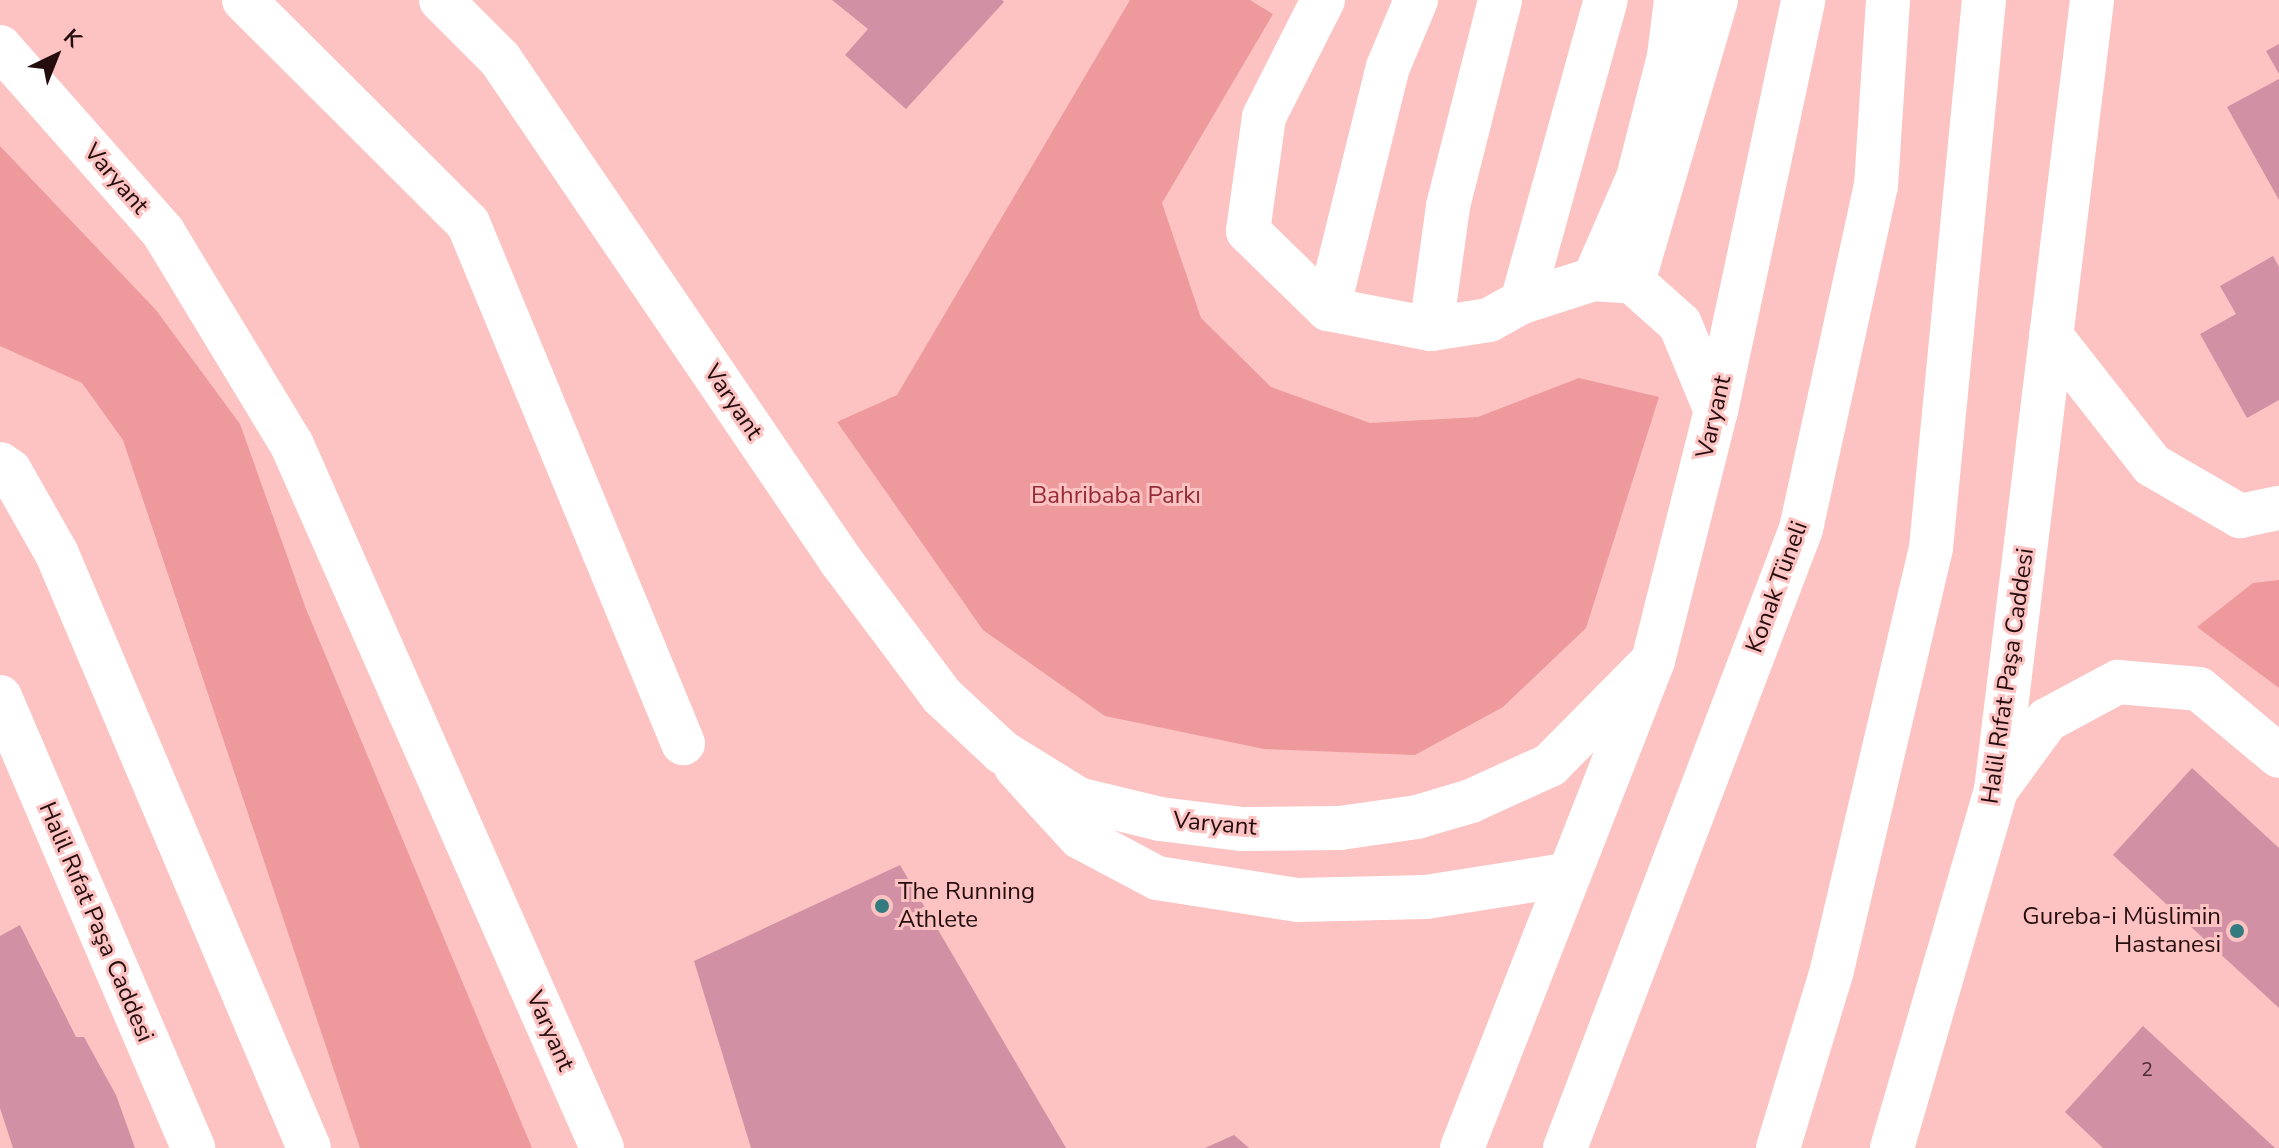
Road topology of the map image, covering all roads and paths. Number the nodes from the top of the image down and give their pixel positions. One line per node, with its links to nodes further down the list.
1 (244, 0): 24 (main road)
2 (441, 0): 25 (main road, Varyant)
3 (1323, 0): 16 (main road)
4 (1416, 0): 16 (main road)
5 (1500, 0): 17 (main road)
6 (1606, 0): 15 (main road)
7 (1676, 0): 14 (main road)
8 (1716, 0): 14 (main road)
9 (1803, 0): 19 (main road, Varyant)
10 (1888, 0): 33 (main road, Konak Tüneli)
11 (1984, 0): 34 (main road)
12 (2092, 0): 18 (main road, Halil Rıfat Paşa Caddesi)
13 (0, 47): 31 (main road, Varyant)
14 (1613, 280): 15 (main road); 19 (main road)
15 (1522, 302): 17 (main road)
16 (1328, 309): 17 (main road)
17 (1431, 329)
18 (2051, 336): 21 (main road); 27 (main road, Halil Rıfat Paşa Caddesi)
19 (1716, 411): 22 (main road, Varyant)
20 (0, 464): 30 (main road)
21 (2279, 508)
22 (1653, 661): 25 (main road, Varyant); 28 (main road)
23 (0, 697): 29 (main road, Halil Rıfat Paşa Caddesi)
24 (683, 743)
25 (1002, 752): 28 (main road)
26 (2279, 756): 27 (main road)
27 (1996, 790): 35 (main road, Halil Rıfat Paşa Caddesi)
28 (1565, 875): 32 (main road)
29 (193, 1148)
30 (309, 1148)
31 (602, 1148)
32 (1462, 1148)
33 (1565, 1148)
34 (1778, 1148)
35 (1892, 1148)

